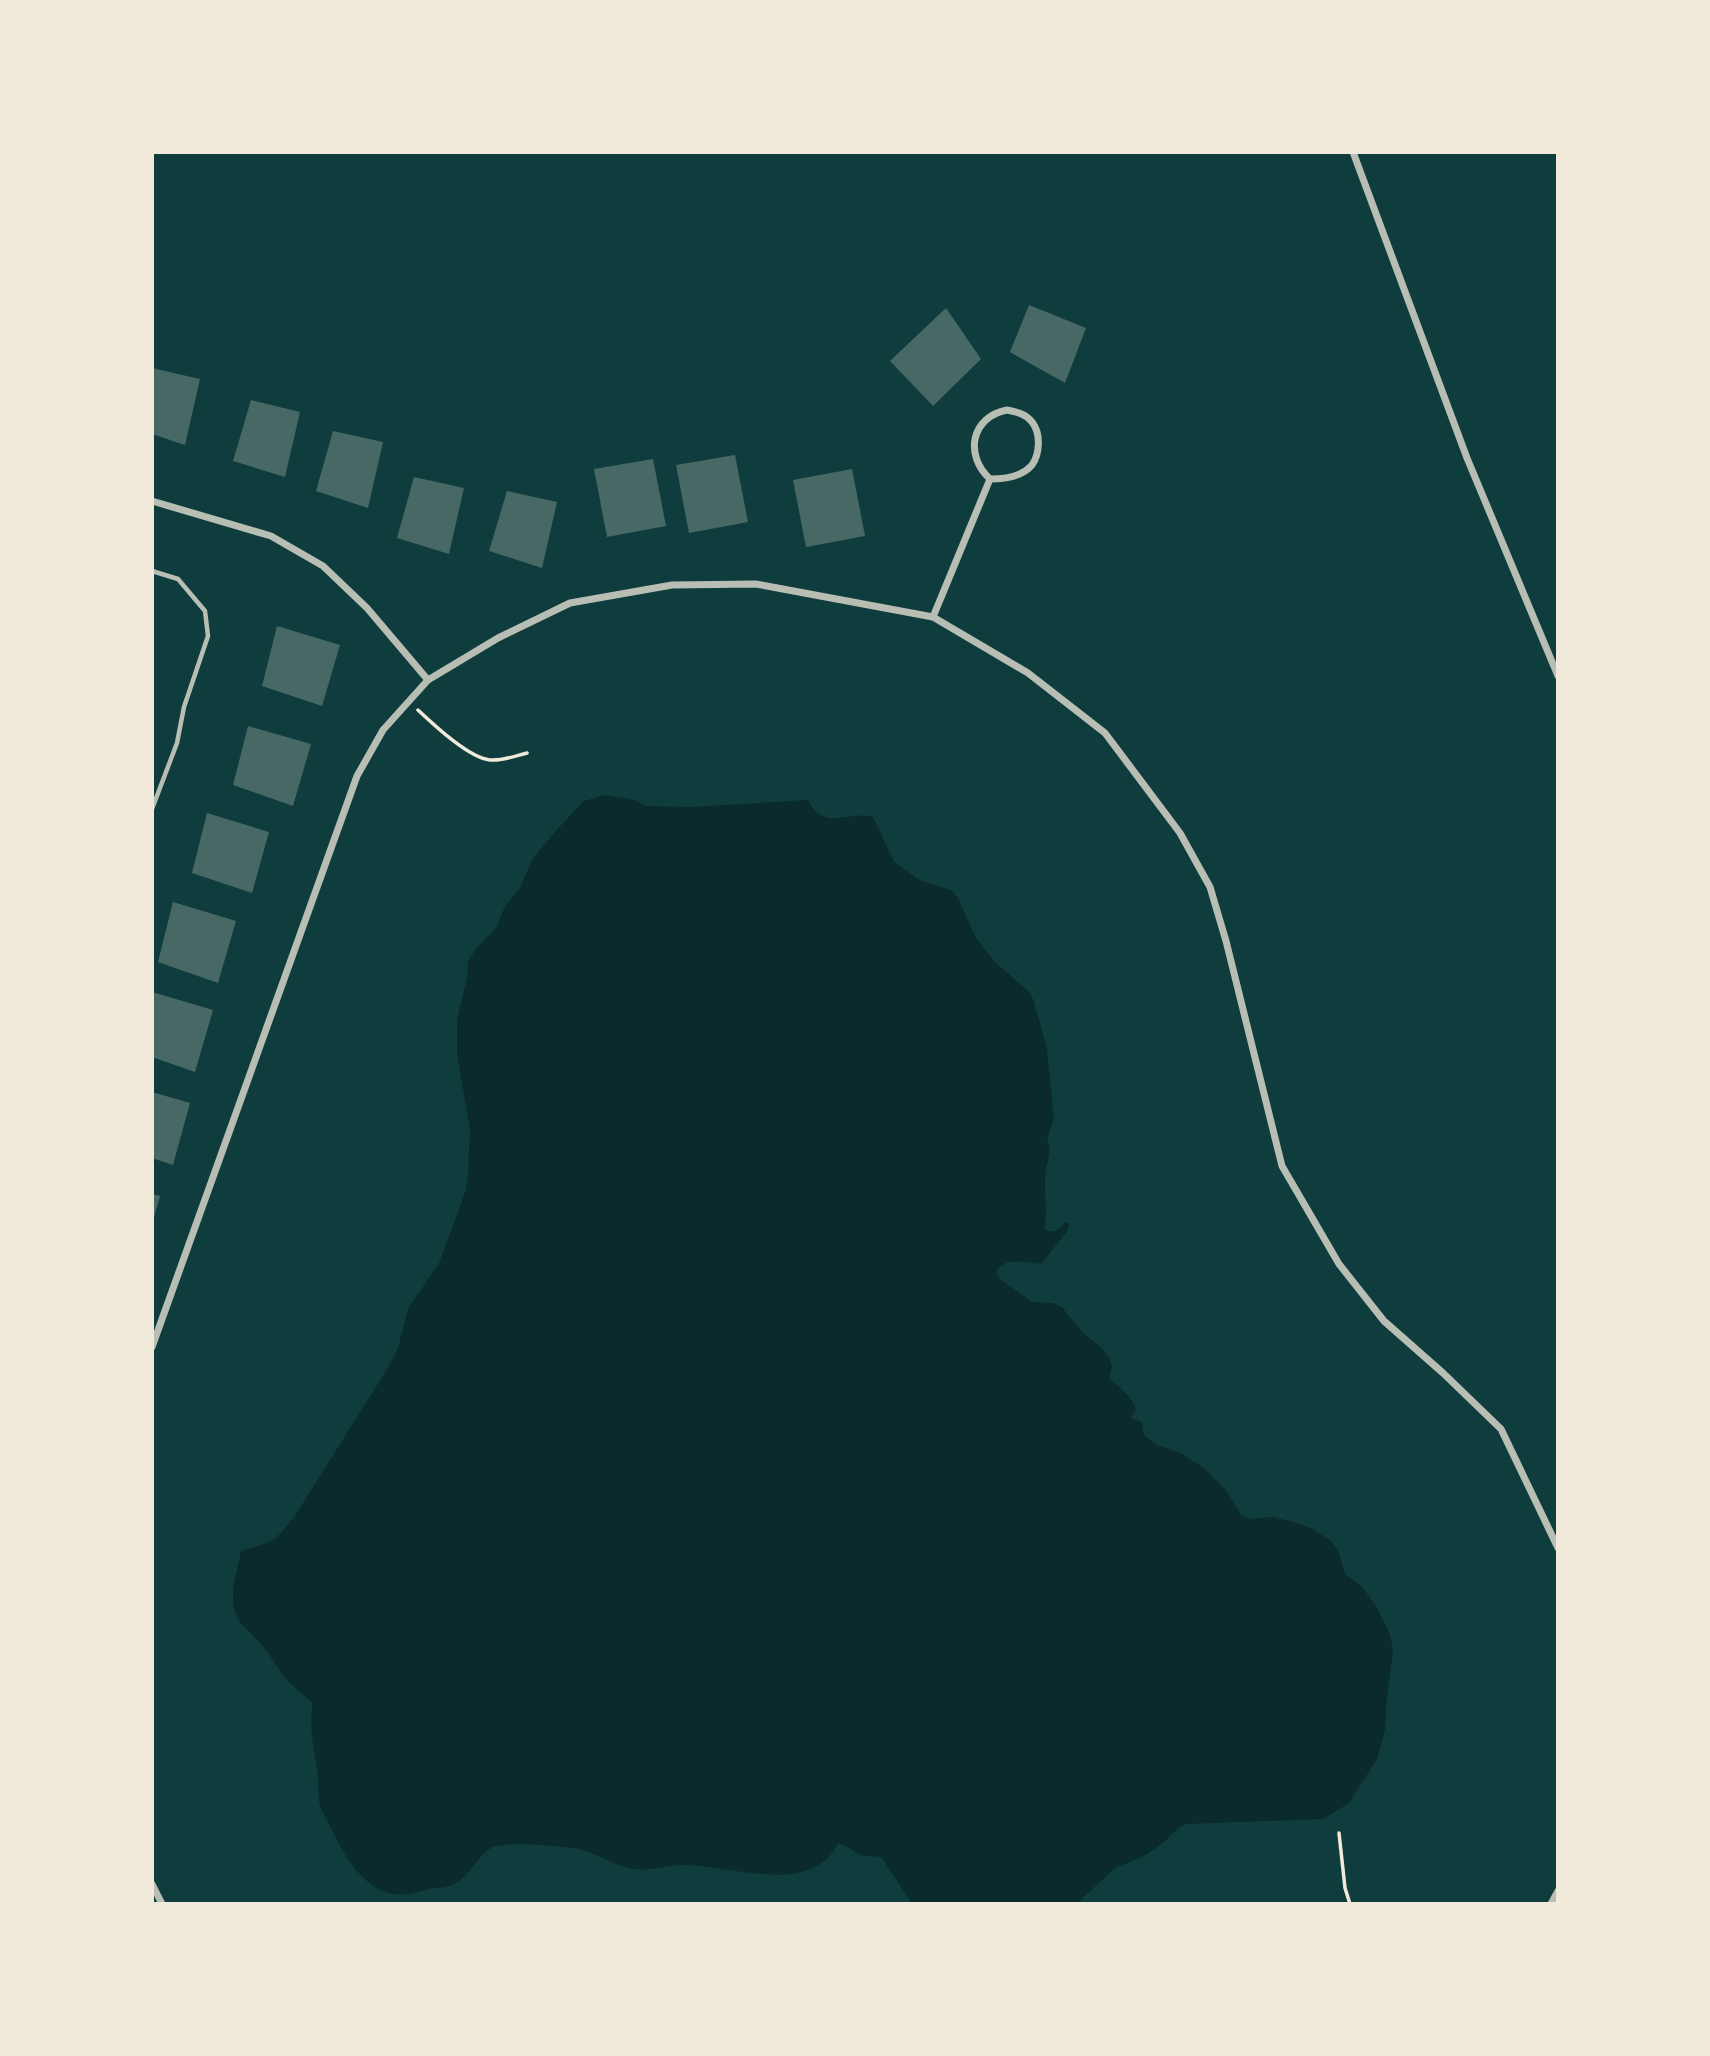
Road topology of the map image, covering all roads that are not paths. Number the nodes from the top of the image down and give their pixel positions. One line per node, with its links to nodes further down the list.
1 (1353, 152): 6 (street)
2 (990, 479): 2 (street); 5 (street)
3 (152, 501): 7 (street)
4 (152, 571): 8 (lane)
5 (933, 617): 7 (street); 10 (street)
6 (1558, 677)
7 (428, 680): 9 (street)
8 (152, 809)
9 (152, 1347)
10 (1558, 1548)
11 (152, 1885): 13 (street)
12 (1558, 1891): 14 (street)
13 (162, 1904)
14 (1551, 1904)

